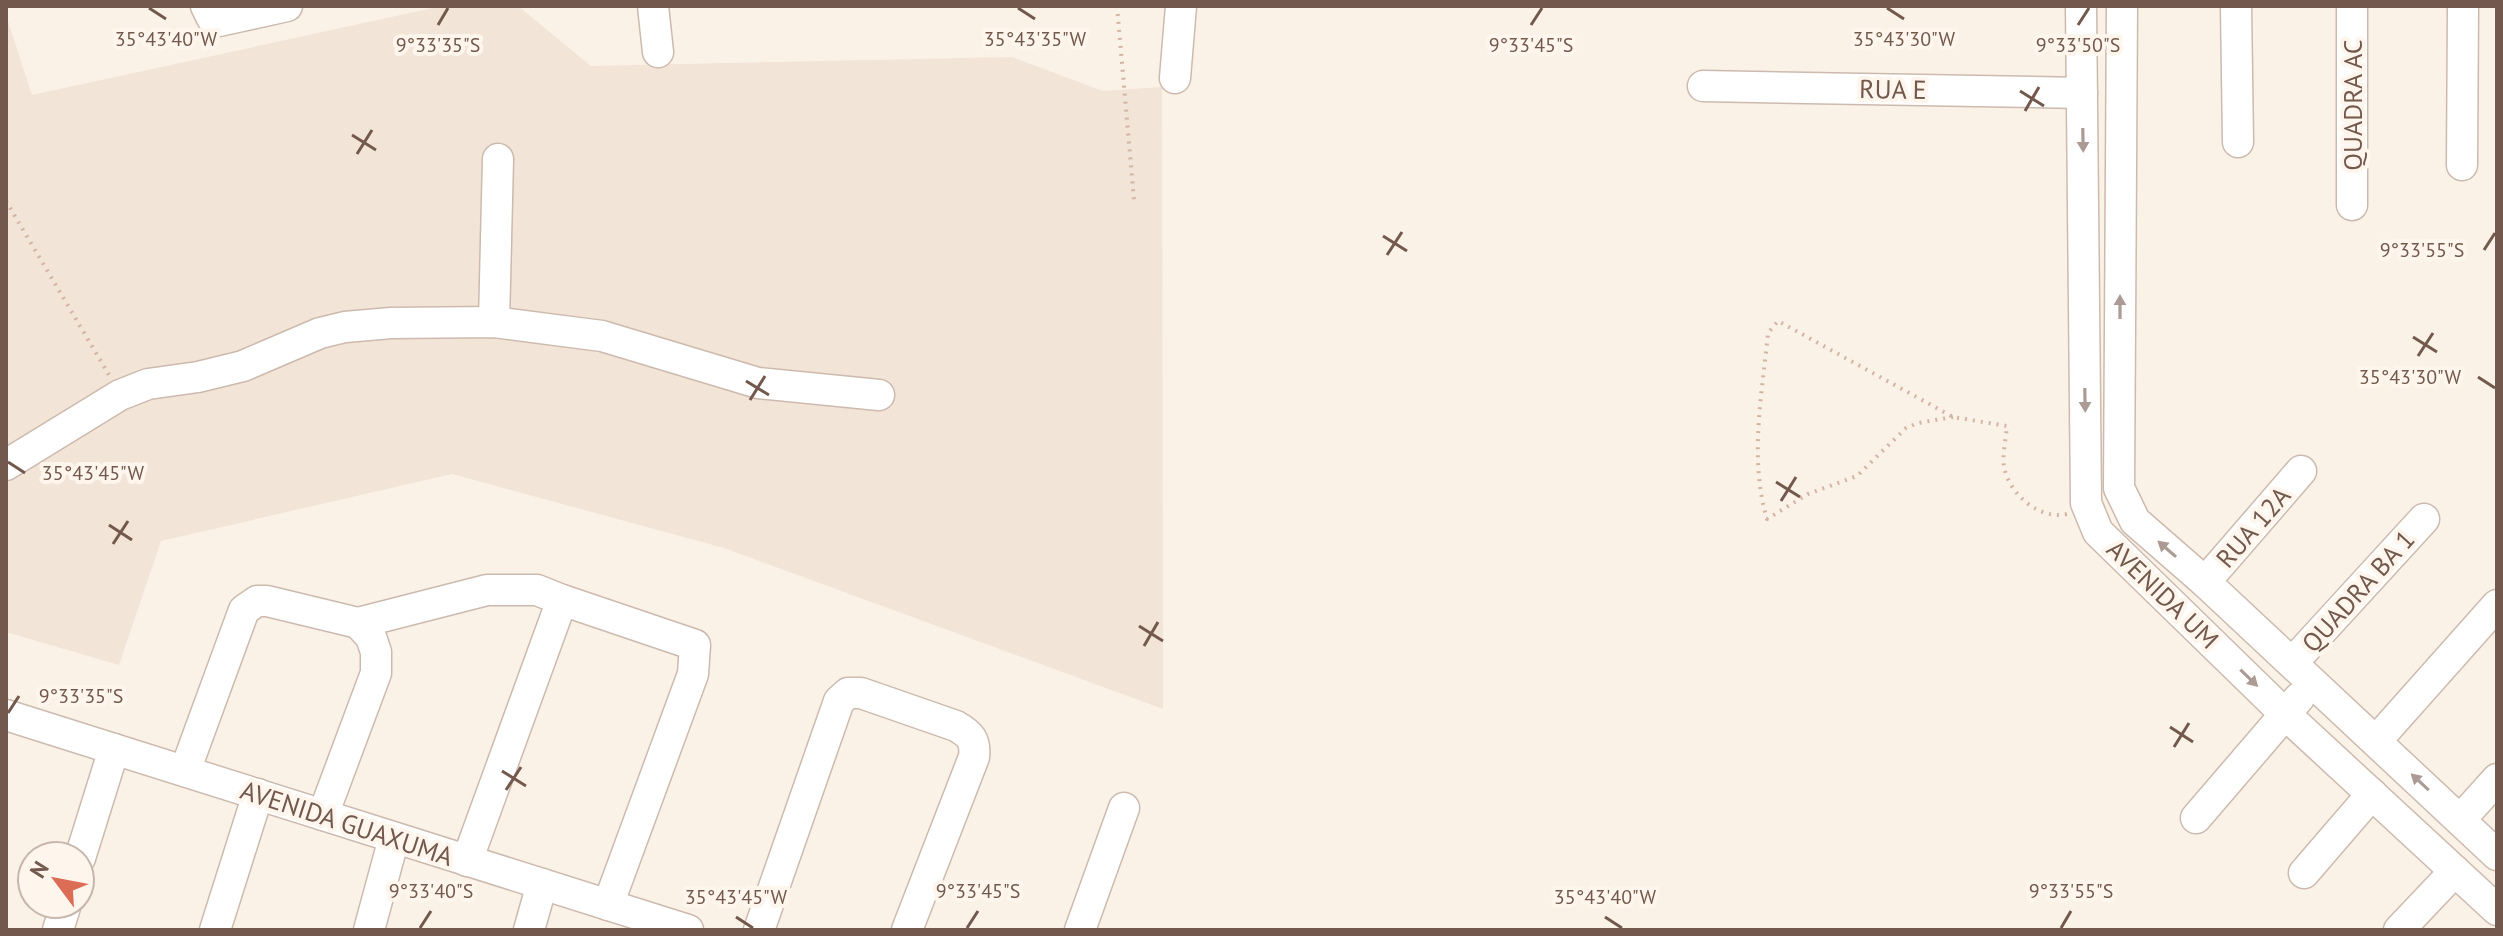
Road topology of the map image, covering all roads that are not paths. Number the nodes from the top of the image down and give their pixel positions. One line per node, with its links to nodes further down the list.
1 (206, 6): 2 (street)
2 (287, 6)
3 (653, 6): 10 (street)
4 (1181, 6): 12 (street)
5 (2081, 6): 13 (street, AVENIDA UM)
6 (2122, 6): 11 (street, AVENIDA UM)
7 (2236, 6): 15 (street)
8 (2352, 6): 18 (street, QUADRA AC)
9 (2463, 6): 17 (street)
10 (658, 52)
11 (2122, 68): 13 (street); 24 (street, AVENIDA UM, one-way to 11)
12 (1175, 78)
13 (2082, 80): 14 (street, RUA E); 29 (street, AVENIDA UM, one-way to 29)
14 (1703, 86)
15 (2238, 142)
16 (498, 159): 19 (street)
17 (2462, 165)
18 (2352, 205)
19 (494, 322): 20 (street); 21 (street)
20 (879, 395)
21 (6, 465)
22 (2301, 471): 24 (street, RUA 12A)
23 (2424, 519): 28 (street, QUADRA BA 1)
24 (2205, 582): 28 (street, AVENIDA UM)
25 (562, 600): 27 (street); 44 (street); 48 (street)
26 (2497, 605): 31 (street)
27 (358, 623): 33 (street); 38 (street)
28 (2302, 673): 29 (street, QUADRA BA 1); 31 (street, AVENIDA UM)
29 (2285, 714): 36 (street, AVENIDA UM); 39 (street, QUADRA BA 1)
30 (6, 715): 32 (street, AVENIDA GUAXUMA)
31 (2376, 741): 40 (street, AVENIDA UM, one-way to 31)
32 (114, 749): 33 (street, AVENIDA GUAXUMA); 42 (street)
33 (185, 771): 35 (street, AVENIDA GUAXUMA)
34 (2497, 779): 40 (street)
35 (258, 794): 38 (street, AVENIDA GUAXUMA); 50 (street)
36 (2372, 794): 45 (street, AVENIDA UM); 46 (street)
37 (1124, 808): 56 (street)
38 (323, 815): 41 (street, AVENIDA GUAXUMA)
39 (2196, 818)
40 (2460, 820): 43 (street, AVENIDA UM)
41 (394, 838): 44 (street, AVENIDA GUAXUMA); 51 (street)
42 (86, 840)
43 (2497, 855)
44 (467, 861): 47 (street, AVENIDA GUAXUMA)
45 (2455, 871): 49 (street, AVENIDA UM); 57 (street)
46 (2304, 873)
47 (542, 884): 48 (street, AVENIDA GUAXUMA); 52 (street)
48 (608, 905): 53 (street, AVENIDA GUAXUMA)
49 (2497, 910)
50 (215, 930)
51 (369, 930)
52 (529, 930)
53 (688, 930)
54 (759, 930): 55 (street)
55 (907, 930)
56 (1080, 930)
57 (2399, 930)

